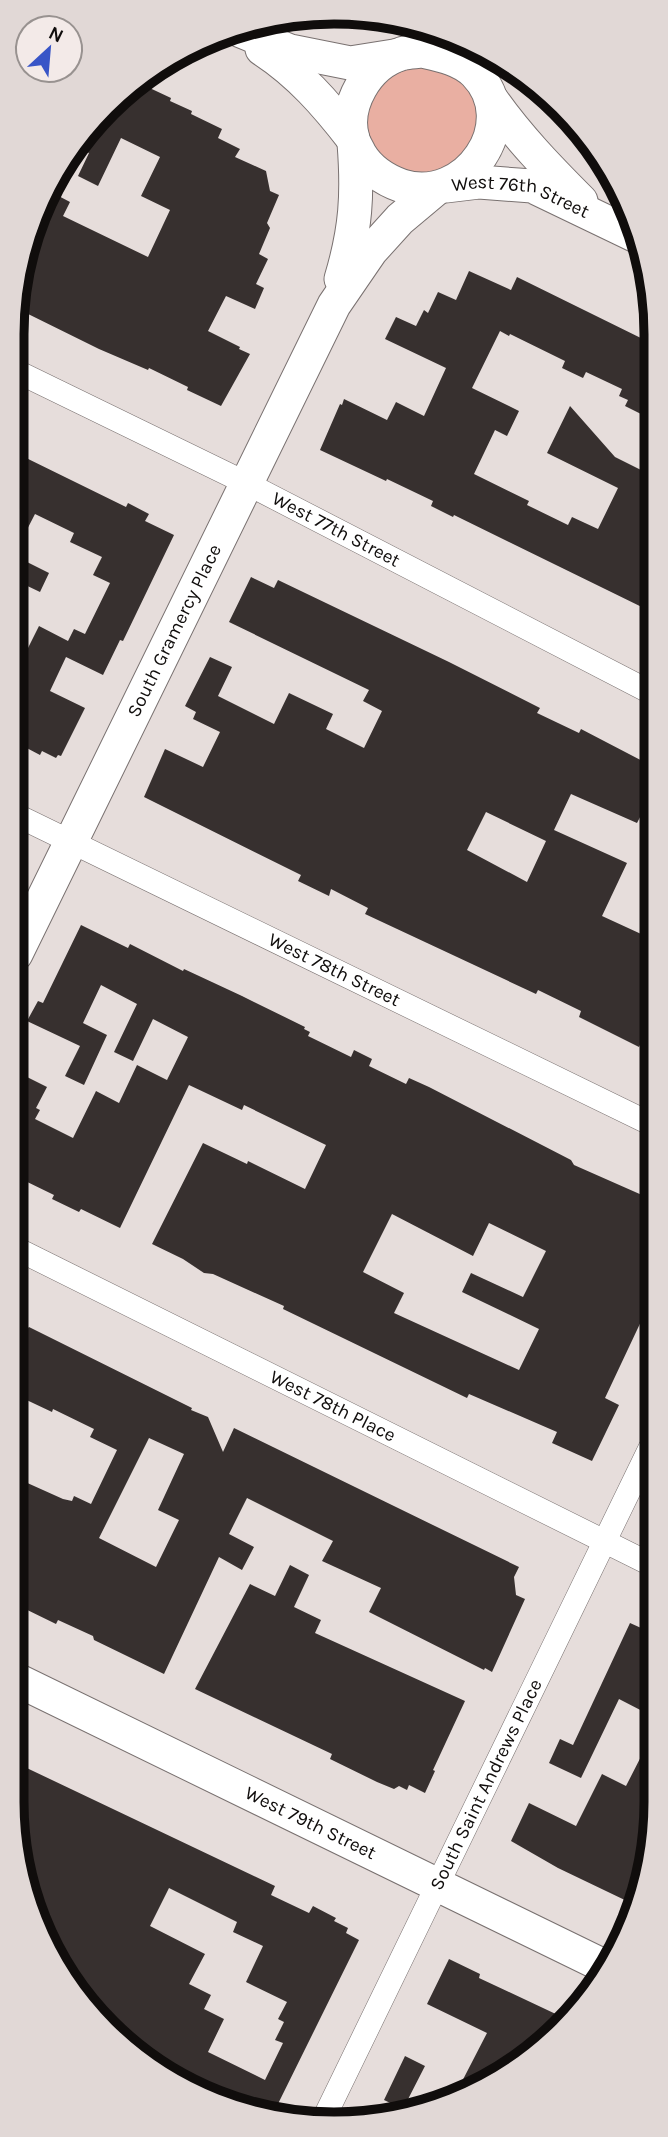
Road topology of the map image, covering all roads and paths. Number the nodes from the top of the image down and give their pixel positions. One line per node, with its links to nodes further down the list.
1 (253, 35): 4 (street)
2 (244, 38): 7 (street)
3 (423, 38): 4 (street)
4 (398, 55): 6 (street); 7 (street)
5 (484, 63): 6 (street)
6 (491, 98): 8 (street); 9 (street, West 76th Street)
7 (353, 140): 8 (street); 11 (street, South Gramercy Place)
8 (438, 187): 9 (street, West 76th Street); 11 (street, South Gramercy Place)
9 (597, 217): 10 (street, West 76th Street)
10 (625, 231)
11 (334, 305): 13 (street, South Gramercy Place)
12 (25, 375): 13 (street, West 77th Street)
13 (246, 483): 14 (street, West 77th Street); 16 (street, South Gramercy Place)
14 (643, 688)
15 (25, 819): 16 (street, West 78th Street)
16 (71, 842): 17 (street, South Gramercy Place); 18 (street, West 78th Street)
17 (25, 936)
18 (643, 1120)
19 (25, 1253): 21 (street, West 78th Place)
20 (643, 1462): 21 (street, South Saint Andrews Place)
21 (604, 1542): 22 (street, West 78th Place); 24 (street, South Saint Andrews Place)
22 (643, 1561)
23 (25, 1684): 24 (street, West 79th Street)
24 (438, 1885): 25 (street, West 79th Street); 26 (street, South Saint Andrews Place)
25 (598, 1964)
26 (327, 2112)

